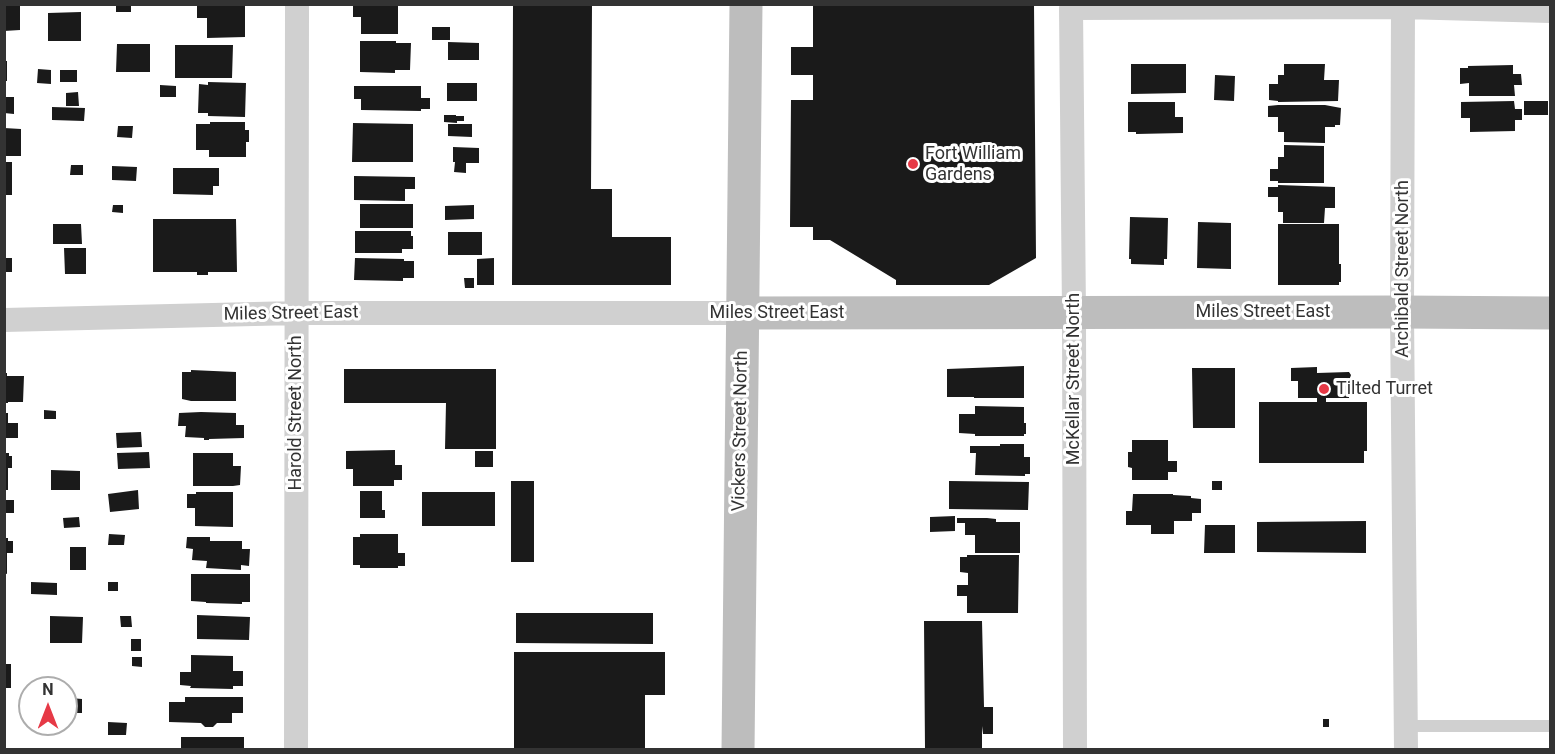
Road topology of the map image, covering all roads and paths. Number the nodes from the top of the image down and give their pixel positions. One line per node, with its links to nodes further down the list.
1 (297, 4): 6 (street, Harold Street North)
2 (746, 4): 7 (street, Vickers Street North)
3 (1403, 6): 4 (street); 5 (street, Archibald Street North); 8 (street, McKellar Street North)
4 (1551, 11)
5 (1402, 312): 8 (street, Miles Street East); 9 (street, Miles Street East); 11 (street, Archibald Street North)
6 (296, 313): 7 (street, Miles Street East); 10 (street, Miles Street East); 13 (street, Harold Street North)
7 (742, 313): 8 (street, Miles Street East); 14 (street, Vickers Street North)
8 (1074, 313): 15 (street, McKellar Street North)
9 (1551, 313)
10 (4, 320)
11 (1406, 726): 12 (lane); 16 (street, Archibald Street North)
12 (1551, 726)
13 (296, 750)
14 (738, 750)
15 (1074, 750)
16 (1406, 750)

